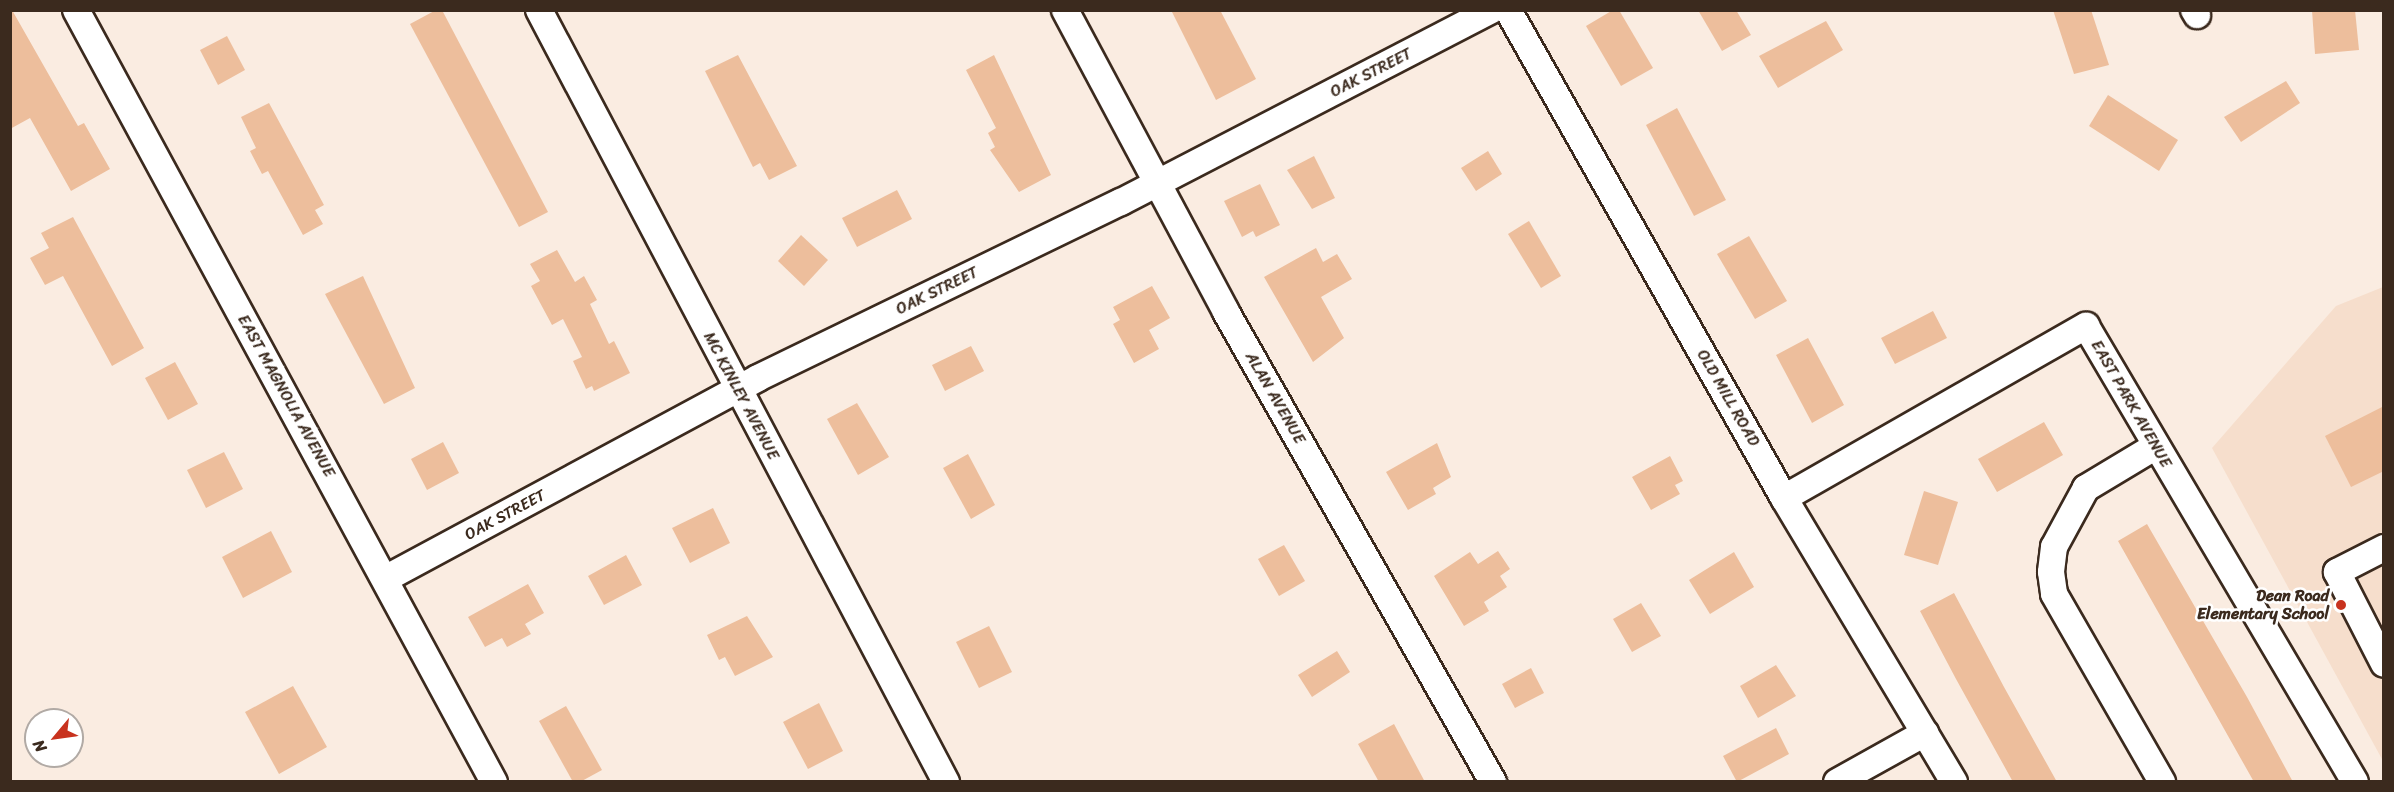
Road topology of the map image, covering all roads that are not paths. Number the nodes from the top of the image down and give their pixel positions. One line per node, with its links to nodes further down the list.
1 (76, 10): 11 (street, EAST MAGNOLIA AVENUE)
2 (538, 10): 7 (street, MC KINLEY AVENUE)
3 (1065, 10): 6 (street, ALAN AVENUE)
4 (1491, 10): 6 (street, OAK STREET)
5 (1508, 10): 9 (street, OLD MILL ROAD)
6 (1158, 182): 7 (street, OAK STREET); 16 (street, ALAN AVENUE)
7 (737, 389): 11 (street, OAK STREET); 15 (street, MC KINLEY AVENUE)
8 (2156, 446): 9 (street, EAST PARK AVENUE); 19 (street); 20 (street, EAST PARK AVENUE)
9 (1784, 498): 13 (street, OLD MILL ROAD)
10 (2384, 548): 12 (street)
11 (386, 579): 14 (street, EAST MAGNOLIA AVENUE)
12 (2384, 664)
13 (1925, 733): 17 (street); 18 (street, OLD MILL ROAD)
14 (494, 782)
15 (946, 782)
16 (1493, 782)
17 (1837, 782)
18 (1954, 782)
19 (2162, 782)
20 (2355, 782)

